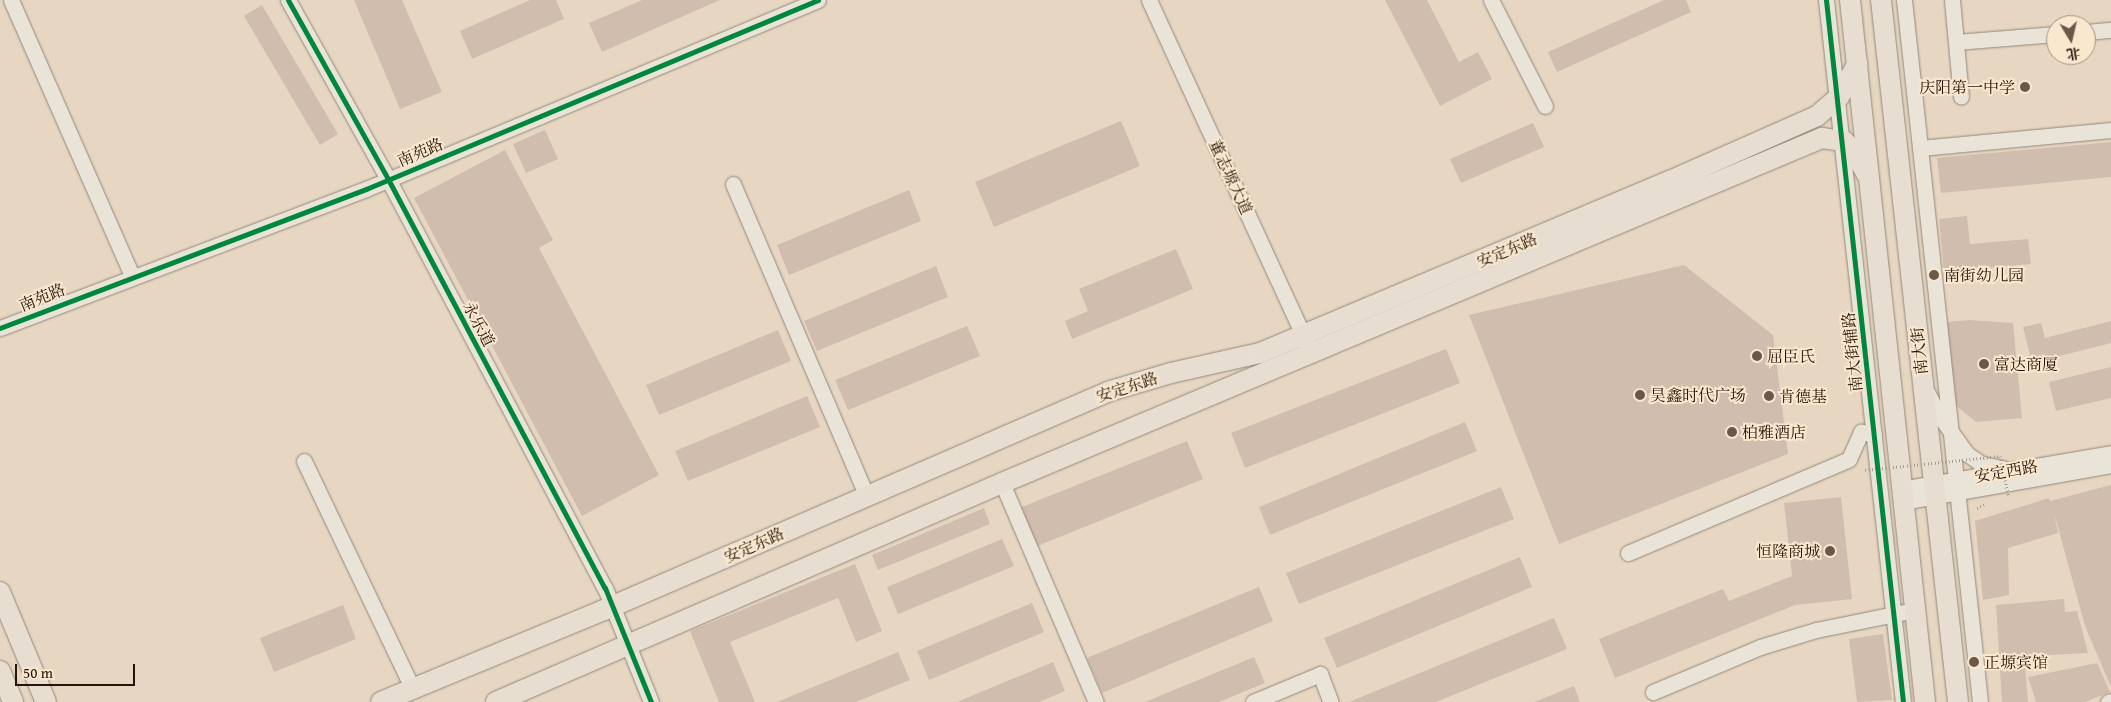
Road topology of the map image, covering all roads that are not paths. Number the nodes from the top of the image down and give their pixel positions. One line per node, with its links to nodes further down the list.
1 (11, 0): 27 (street)
2 (288, 0): 24 (street, 永乐道)
3 (799, 0): 24 (street, 南苑路)
4 (818, 0): 24 (street, 南苑路)
5 (1149, 0): 30 (street, 董志塬大道)
6 (1159, 0): 30 (street, 董志塬大道)
7 (1491, 0): 20 (street)
8 (1826, 0): 19 (street, 南大街辅路)
9 (1850, 0): 17 (main road, 南大街)
10 (1881, 0): 32 (main road, 南大街)
11 (1904, 0): 23 (street)
12 (1952, 0): 16 (street)
13 (2111, 30): 14 (street)
14 (2096, 31)
15 (2046, 35): 16 (street)
16 (1956, 42): 18 (street)
17 (1857, 64): 19 (main road, 安定东路); 25 (main road, 南大街)
18 (1962, 97)
19 (1837, 100): 22 (street, 南大街辅路); 30 (main road, 安定东路)
20 (1545, 106)
21 (2111, 130): 23 (street)
22 (1842, 141): 25 (main road); 31 (main road, 安定东路); 33 (street, 南大街辅路)
23 (1920, 148): 34 (street)
24 (386, 176): 27 (street, 南苑路); 46 (street, 永乐道)
25 (1869, 178): 43 (main road, 南大街)
26 (733, 184): 42 (street)
27 (131, 272): 28 (street, 南苑路); 29 (street, 南苑路)
28 (0, 320)
29 (0, 328)
30 (1307, 334): 31 (street, 董志塬大道); 42 (main road, 安定东路)
31 (1316, 353): 39 (main road, 安定东路)
32 (1922, 381): 34 (street); 41 (main road, 南大街)
33 (1874, 434): 44 (street); 48 (street, 南大街辅路)
34 (1951, 434): 38 (street); 40 (street)
35 (2111, 453): 38 (street, 安定西路)
36 (304, 461): 51 (street)
37 (2111, 465): 40 (street, 安定西路)
38 (2015, 469): 40 (street, 安定西路)
39 (1002, 483): 49 (main road, 安定东路); 58 (street)
40 (1957, 486): 41 (street, 安定西路); 64 (street)
41 (1933, 490): 43 (street, 安定西路); 63 (main road, 南大街)
42 (867, 496): 46 (main road, 安定东路)
43 (1902, 496): 47 (main road, 南大街)
44 (1628, 553)
45 (0, 592): 54 (main road)
46 (612, 606): 49 (street, 永乐道); 51 (main road, 安定东路)
47 (1914, 610): 48 (street); 62 (main road, 南大街)
48 (1893, 612): 52 (street); 61 (street, 南大街辅路)
49 (628, 645): 56 (main road, 安定东路); 57 (street, 永乐道)
50 (0, 671): 53 (main road)
51 (412, 690): 55 (main road, 安定东路)
52 (1653, 692)
53 (13, 702)
54 (46, 702)
55 (381, 702)
56 (496, 702)
57 (651, 702)
58 (1096, 702)
59 (1253, 702): 60 (street)
60 (1331, 702)
61 (1903, 702)
62 (1925, 702)
63 (1958, 702)
64 (1980, 702)

